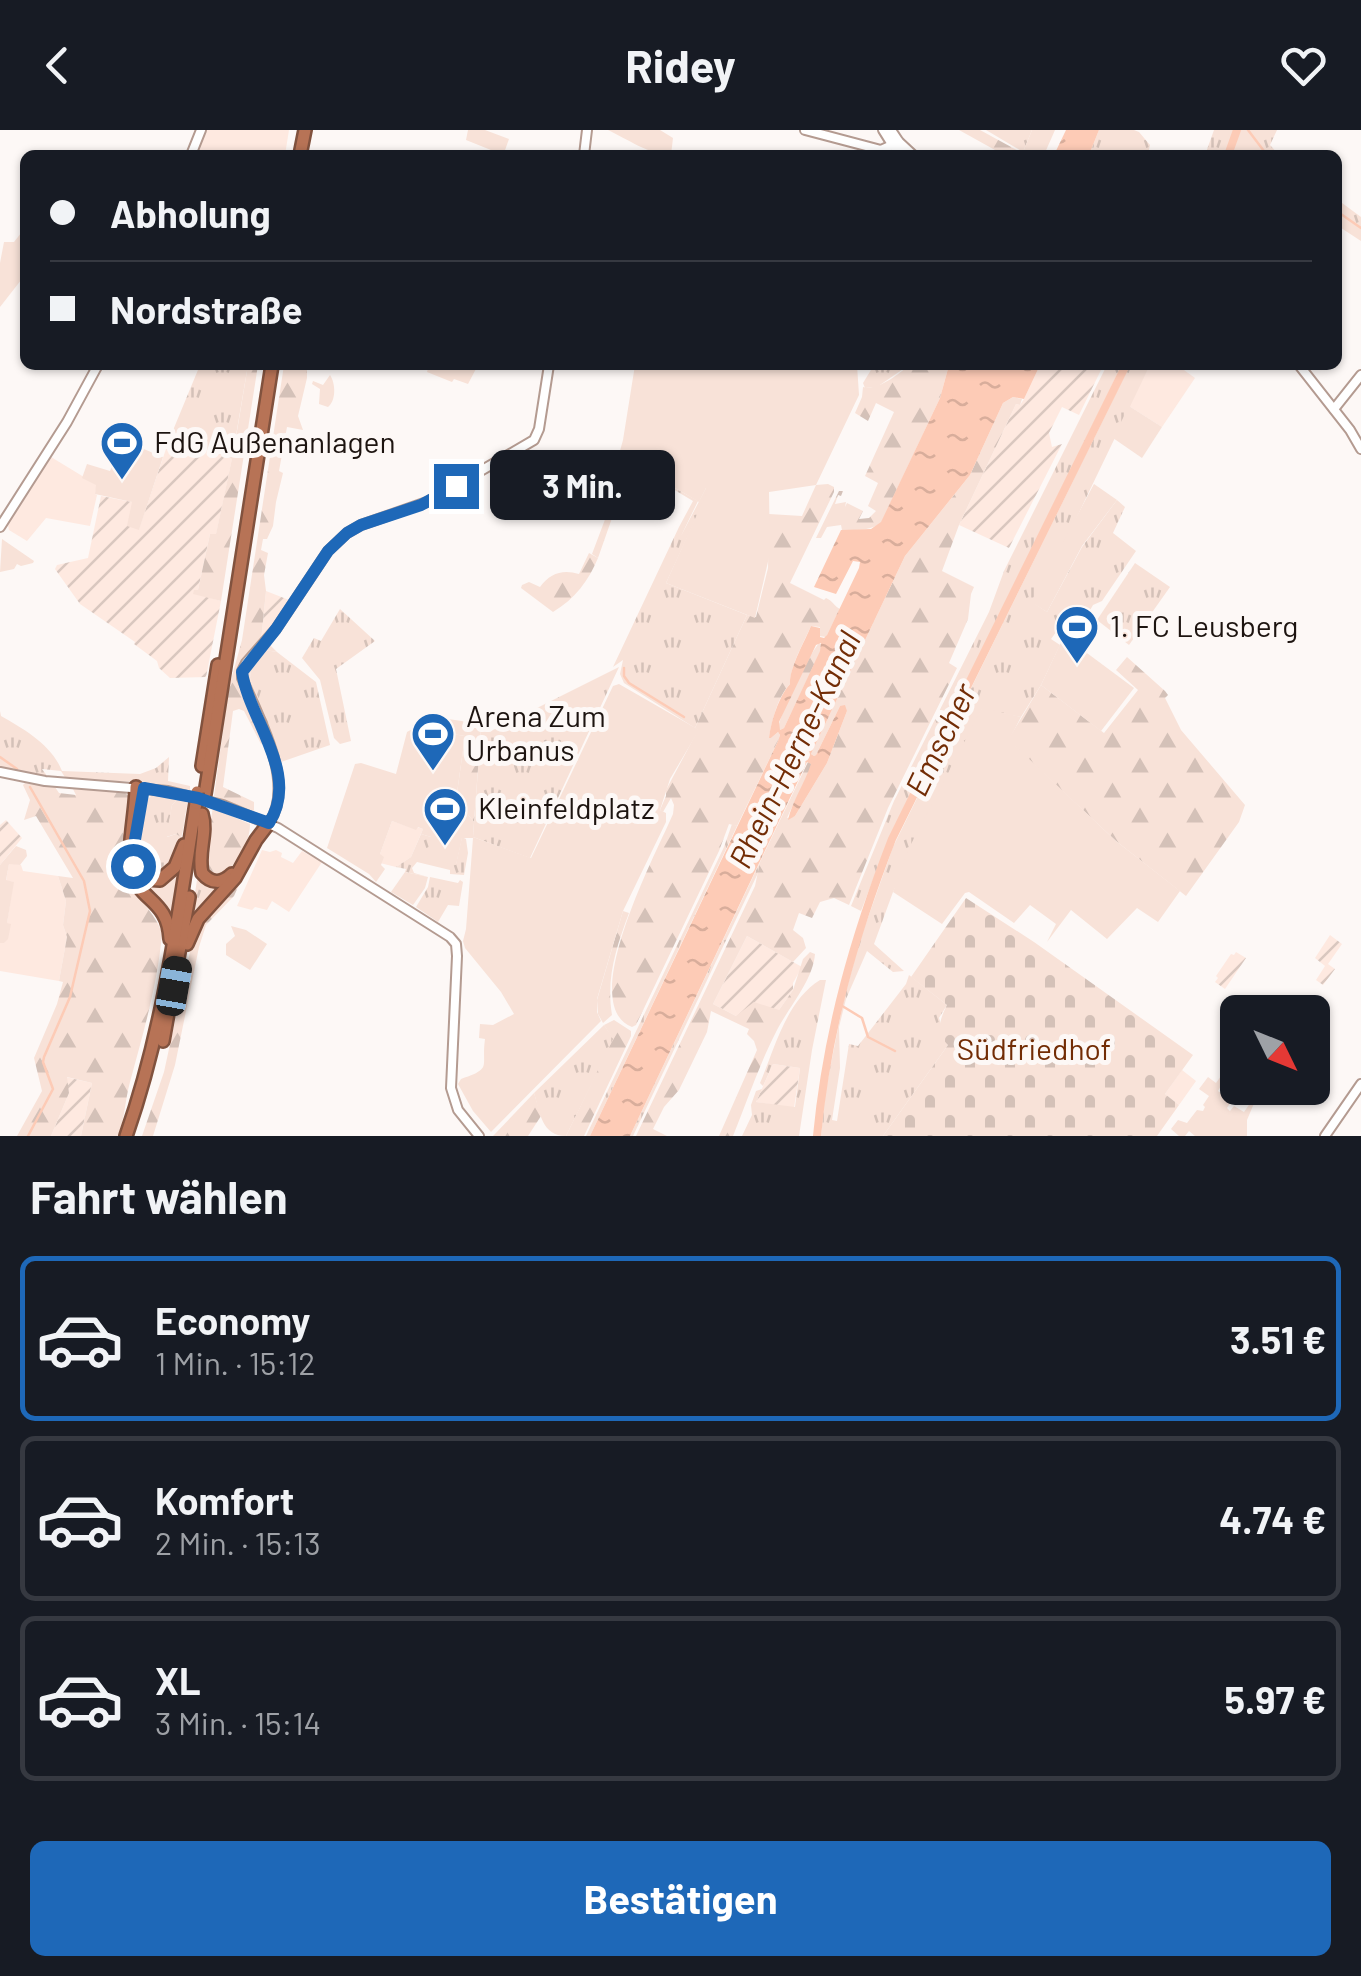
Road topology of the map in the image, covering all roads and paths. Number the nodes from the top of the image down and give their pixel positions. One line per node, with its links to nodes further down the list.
1 (805, 130): 4 (street)
2 (883, 130): 4 (street)
3 (891, 130): 4 (street)
4 (896, 144): 5 (street); 6 (street)
5 (900, 150)
6 (905, 150)
7 (95, 370): 14 (street)
8 (268, 370): 17 (highway)
9 (548, 370): 18 (street)
10 (1304, 370): 12 (street)
11 (1361, 375): 12 (street)
12 (1334, 409): 13 (street)
13 (1361, 449)
14 (0, 527)
15 (0, 772): 16 (street)
16 (140, 788): 17 (highway); 18 (street); 19 (highway)
17 (200, 803): 18 (highway); 19 (highway)
18 (265, 822): 19 (highway); 23 (street)
19 (171, 983): 21 (highway); 22 (highway)
20 (1361, 1084): 24 (street)
21 (126, 1136)
22 (134, 1136)
23 (479, 1136)
24 (1325, 1136)

